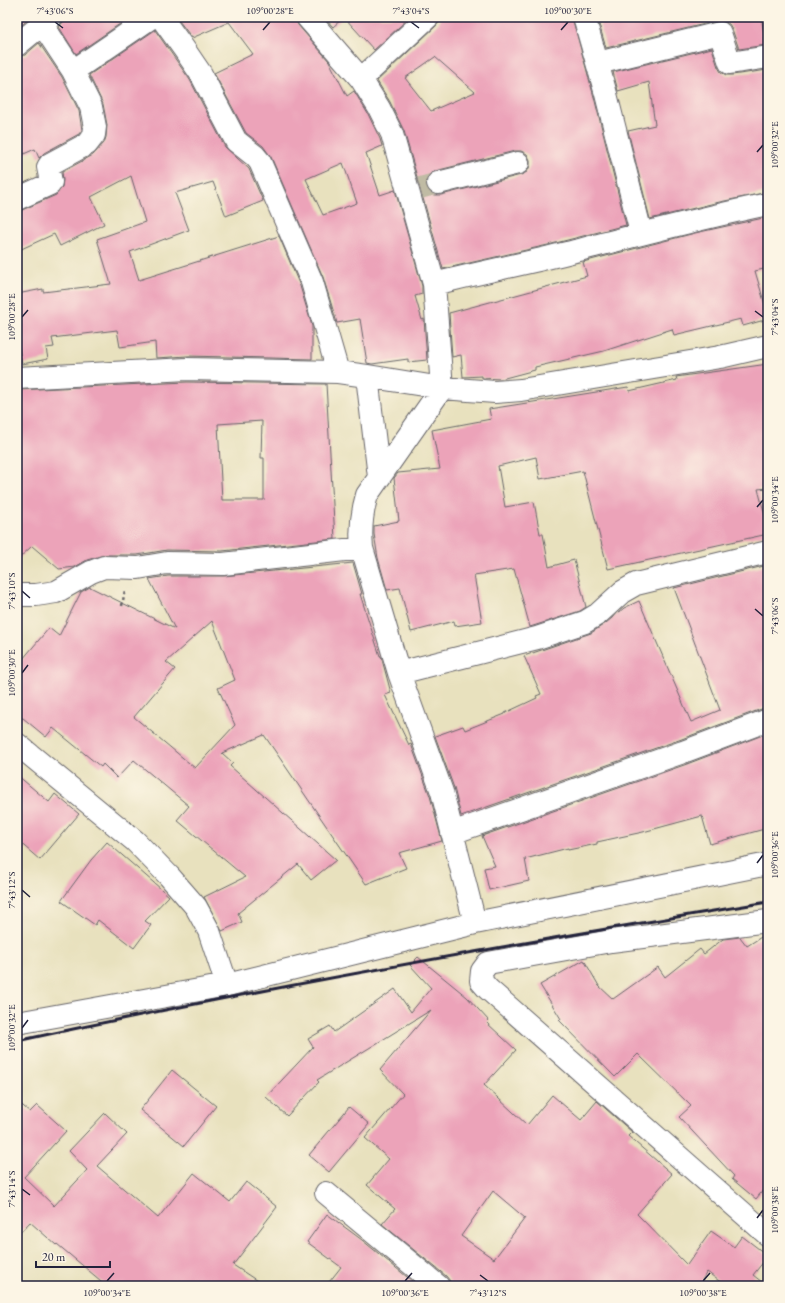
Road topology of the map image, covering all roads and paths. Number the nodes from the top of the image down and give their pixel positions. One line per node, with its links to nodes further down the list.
1 (152, 17): 10 (street)
2 (161, 17): 19 (street)
3 (307, 17): 11 (street)
4 (428, 17): 11 (street)
5 (584, 17): 9 (street)
6 (47, 21): 7 (street); 10 (street)
7 (17, 45)
8 (768, 57): 9 (street)
9 (598, 63): 16 (street)
10 (73, 71): 14 (street)
11 (361, 79): 13 (street)
12 (518, 163): 13 (street)
13 (422, 188): 17 (street)
14 (17, 199)
15 (768, 204): 16 (street)
16 (640, 233): 17 (street)
17 (434, 284): 22 (street)
18 (768, 346): 22 (street)
19 (338, 372): 20 (street); 21 (street)
20 (367, 376): 22 (street); 23 (street)
21 (17, 378)
22 (442, 388): 23 (street)
23 (379, 477): 24 (street)
24 (362, 548): 26 (street); 27 (street)
25 (768, 552): 27 (street)
26 (17, 595)
27 (399, 673): 30 (street)
28 (768, 720): 30 (street)
29 (17, 744): 34 (street)
30 (452, 833): 33 (street)
31 (768, 864): 33 (street)
32 (768, 921): 37 (street)
33 (475, 923): 34 (street)
34 (227, 984): 35 (street)
35 (17, 1023)
36 (326, 1193): 38 (street)
37 (768, 1236)
38 (438, 1286)

